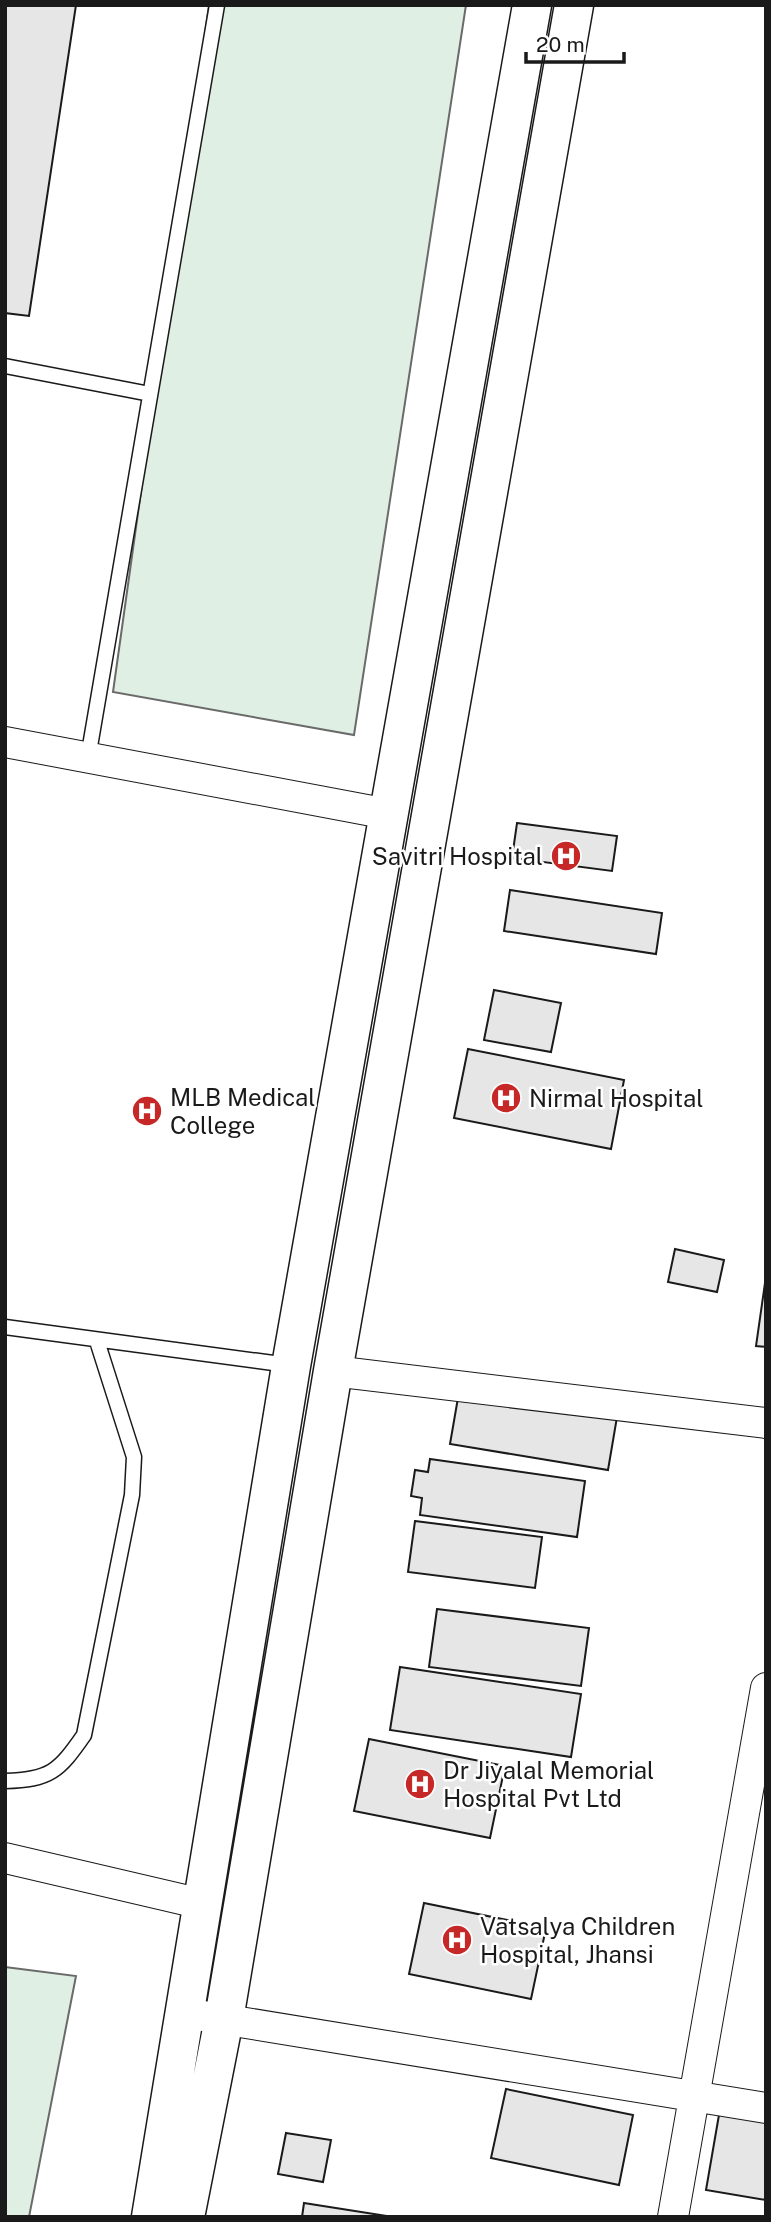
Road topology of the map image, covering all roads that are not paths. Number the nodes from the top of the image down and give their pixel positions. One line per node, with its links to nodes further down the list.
1 (217, 5): 5 (lane)
2 (532, 5): 8 (main road)
3 (574, 5): 12 (main road)
4 (5, 366): 5 (lane)
5 (150, 394): 7 (lane)
6 (5, 742): 7 (street)
7 (88, 758): 8 (street)
8 (388, 814): 11 (main road)
9 (5, 1327): 10 (lane)
10 (97, 1341): 11 (lane); 15 (lane)
11 (291, 1366): 17 (main road)
12 (333, 1371): 13 (street); 19 (main road)
13 (766, 1423)
14 (766, 1688): 20 (street)
15 (5, 1781)
16 (5, 1858): 17 (street)
17 (202, 1904): 18 (main road)
18 (187, 2013): 19 (street); 22 (main road)
19 (224, 2020): 20 (street); 23 (main road)
20 (694, 2095): 21 (street); 24 (street)
21 (766, 2108)
22 (151, 2217)
23 (186, 2217)
24 (673, 2217)

